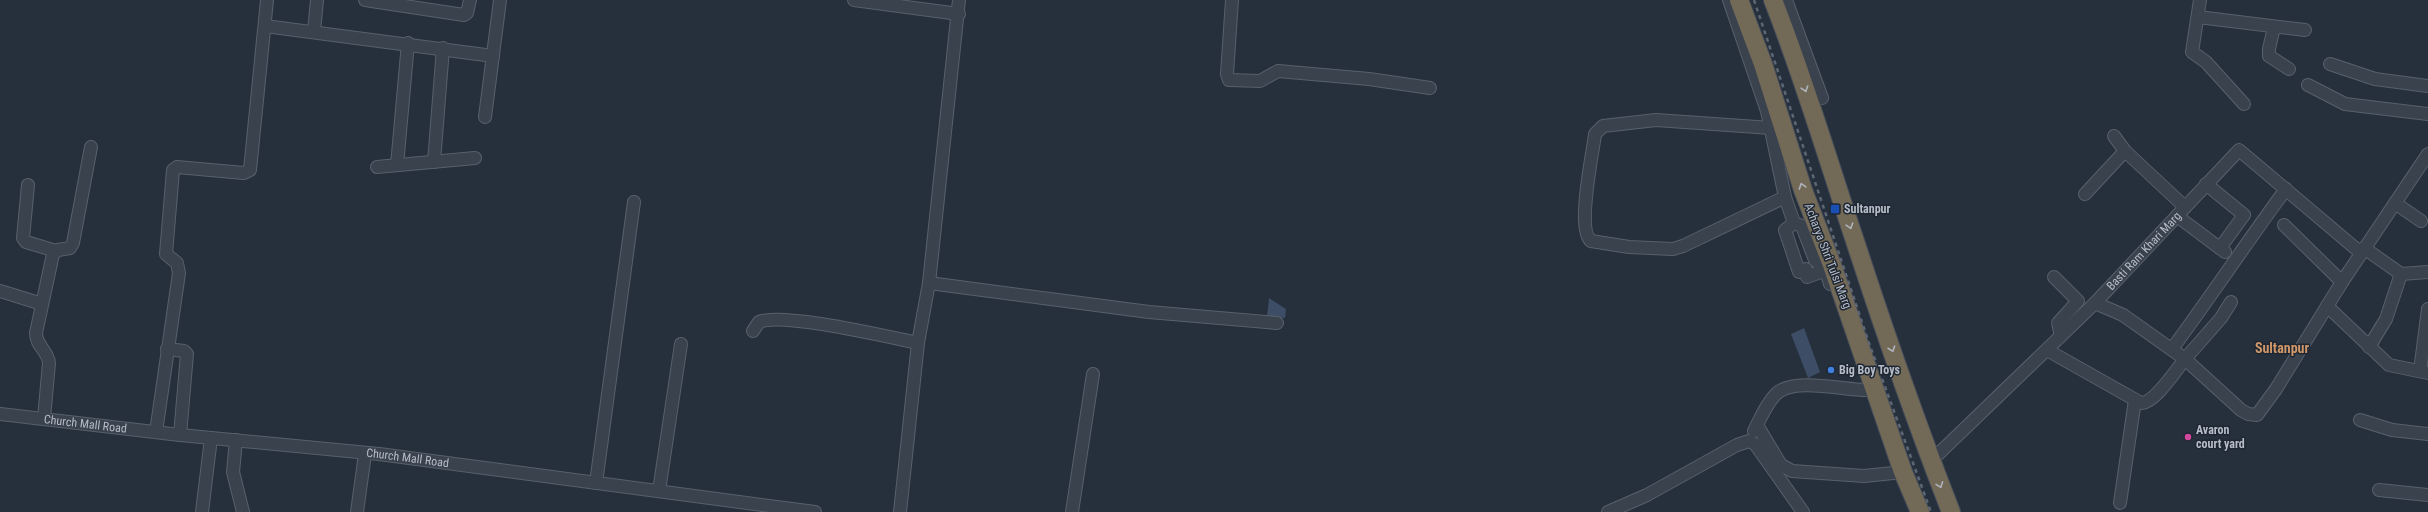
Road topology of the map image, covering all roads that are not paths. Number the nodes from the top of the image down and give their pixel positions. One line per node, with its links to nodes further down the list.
1 (267, 0): 16 (street)
2 (317, 0): 19 (street)
3 (365, 0): 4 (street)
4 (470, 0)
5 (500, 0): 22 (street)
6 (854, 0): 14 (street)
7 (959, 0): 14 (street)
8 (1232, 0): 27 (street)
9 (1728, 0): 32 (street)
10 (1739, 0): 72 (highway, Acharya Shri Tulsi Marg, one-way to 10)
11 (1773, 0): 69 (highway, one-way to 69)
12 (1786, 0): 28 (street)
13 (2200, 0): 15 (street)
14 (959, 14): 62 (street)
15 (2198, 17): 17 (street); 29 (street)
16 (265, 26): 19 (street); 77 (street)
17 (2274, 27): 18 (street); 24 (street)
18 (2305, 30)
19 (314, 32): 20 (street)
20 (408, 43): 21 (street); 39 (street)
21 (444, 48): 22 (street); 38 (street)
22 (493, 56): 31 (street)
23 (2330, 64): 26 (street)
24 (2289, 69)
25 (2308, 85): 30 (street)
26 (2428, 86)
27 (1430, 88)
28 (1822, 98)
29 (2244, 104)
30 (2428, 114)
31 (485, 117)
32 (1771, 128): 45 (street); 45 (street)
33 (2114, 136): 35 (street)
34 (91, 147): 54 (street)
35 (2125, 150): 44 (street); 48 (street)
36 (2428, 154): 47 (street)
37 (475, 158): 38 (street)
38 (434, 162): 39 (street)
39 (397, 165): 40 (street)
40 (376, 167)
41 (2206, 184): 43 (street, Basti Ram Khari Marg); 48 (street, Basti Ram Khari Marg); 53 (street)
42 (28, 185): 54 (street)
43 (2286, 189): 55 (street, Basti Ram Khari Marg); 56 (street)
44 (2085, 194)
45 (1785, 197): 51 (street)
46 (634, 202): 98 (street)
47 (2395, 203): 50 (street); 55 (street)
48 (2185, 207): 49 (street, Basti Ram Khari Marg)
49 (2177, 216): 53 (street); 65 (street, Basti Ram Khari Marg)
50 (2421, 221)
51 (1794, 223): 57 (street); 57 (street)
52 (2284, 225): 61 (street)
53 (2220, 248): 56 (street)
54 (56, 251): 66 (street)
55 (2363, 251): 59 (street, Basti Ram Khari Marg); 61 (street)
56 (2235, 259): 78 (street)
57 (1826, 270): 83 (street)
58 (2428, 272): 59 (street)
59 (2401, 274): 76 (street)
60 (2054, 277): 73 (street)
61 (2342, 282): 67 (street)
62 (929, 283): 70 (street); 74 (street)
63 (0, 291): 66 (street)
64 (2231, 302): 80 (street)
65 (2095, 303): 73 (street, Basti Ram Khari Marg); 78 (street)
66 (42, 304): 86 (street)
67 (2327, 306): 76 (street); 80 (street)
68 (2428, 309): 81 (street)
69 (1882, 322): 72 (highway); 96 (highway, one-way to 96)
70 (1277, 323)
71 (753, 331): 74 (street)
72 (1856, 331): 97 (highway, Acharya Shri Tulsi Marg)
73 (2061, 336): 79 (street, Basti Ram Khari Marg)
74 (918, 343): 107 (street)
75 (681, 344): 100 (street)
76 (2369, 348): 81 (street)
77 (167, 349): 89 (street); 91 (street)
78 (2172, 349): 80 (street)
79 (2047, 350): 84 (street); 96 (street, Basti Ram Khari Marg)
80 (2185, 359): 84 (street)
81 (2424, 372)
82 (1093, 374): 108 (street)
83 (1866, 390): 88 (street); 97 (street)
84 (2135, 400): 102 (street)
85 (0, 414): 86 (street, Church Mall Road)
86 (44, 418): 89 (street, Church Mall Road)
87 (2360, 420): 90 (street)
88 (1757, 425): 94 (street); 97 (street)
89 (156, 432): 91 (street, Church Mall Road)
90 (2428, 434)
91 (180, 435): 92 (street, Church Mall Road)
92 (211, 438): 93 (street, Church Mall Road); 103 (street)
93 (236, 440): 95 (street, Church Mall Road); 104 (street)
94 (1749, 441): 109 (street); 110 (street)
95 (365, 454): 98 (street, Church Mall Road); 105 (street)
96 (1931, 461): 113 (highway, one-way to 113)
97 (1899, 472): 111 (street); 112 (highway, Acharya Shri Tulsi Marg)
98 (596, 483): 100 (street, Church Mall Road)
99 (2378, 490): 101 (street)
100 (659, 491): 106 (street, Church Mall Road)
101 (2428, 495)
102 (2120, 503)
103 (202, 512)
104 (243, 512)
105 (357, 512)
106 (815, 512)
107 (900, 512)
108 (1072, 512)
109 (1608, 512)
110 (1803, 512)
111 (1910, 512)
112 (1920, 512)
113 (1951, 512)

